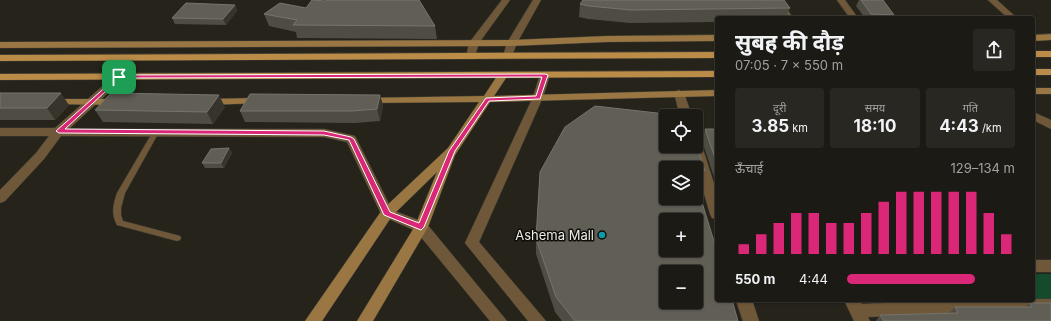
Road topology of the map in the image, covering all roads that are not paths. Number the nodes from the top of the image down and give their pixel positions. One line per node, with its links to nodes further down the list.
1 (506, 0): 12 (street)
2 (538, 0): 13 (street)
3 (779, 0): 6 (lane)
4 (840, 0): 7 (street)
5 (992, 0): 8 (street)
6 (789, 16)
7 (852, 16)
8 (1011, 16)
9 (1035, 37): 10 (street)
10 (1051, 37)
11 (715, 38): 13 (street)
12 (474, 43): 13 (street); 15 (street); 21 (street)
13 (512, 43): 18 (street)
14 (0, 45): 15 (street)
15 (152, 45): 20 (street)
16 (1035, 54): 17 (main road)
17 (1051, 54)
18 (508, 56): 19 (main road); 21 (main road)
19 (715, 56)
20 (141, 57): 21 (main road); 22 (main road)
21 (471, 57)
22 (0, 58)
23 (1035, 72): 24 (main road)
24 (1051, 72)
25 (715, 74): 27 (main road)
26 (503, 75): 27 (main road); 29 (main road); 35 (street)
27 (545, 75): 34 (street)
28 (0, 77): 29 (main road)
29 (119, 77): 39 (street)
30 (1035, 91): 31 (street)
31 (1051, 91)
32 (679, 93): 33 (street); 34 (street); 42 (street)
33 (715, 93)
34 (538, 97): 35 (street); 64 (street)
35 (488, 99): 36 (street); 48 (street)
36 (353, 100)
37 (274, 101): 41 (street)
38 (38, 102): 39 (street)
39 (92, 102): 40 (street); 45 (street)
40 (131, 102)
41 (195, 102)
42 (684, 109)
43 (1035, 116): 44 (street)
44 (1051, 125)
45 (59, 131): 46 (street); 47 (street); 50 (street)
46 (0, 132)
47 (156, 132): 52 (street); 54 (lane)
48 (452, 151): 52 (street); 53 (street)
49 (698, 153): 51 (street)
50 (0, 198)
51 (715, 208)
52 (387, 213): 53 (street); 61 (street)
53 (421, 227): 62 (street); 63 (street)
54 (176, 238)
55 (1035, 266): 56 (street)
56 (1051, 266)
57 (745, 302): 65 (street)
58 (969, 303): 59 (street); 60 (street)
59 (1051, 306)
60 (858, 311)
61 (313, 321)
62 (365, 321)
63 (499, 321)
64 (538, 321)
65 (751, 321)

